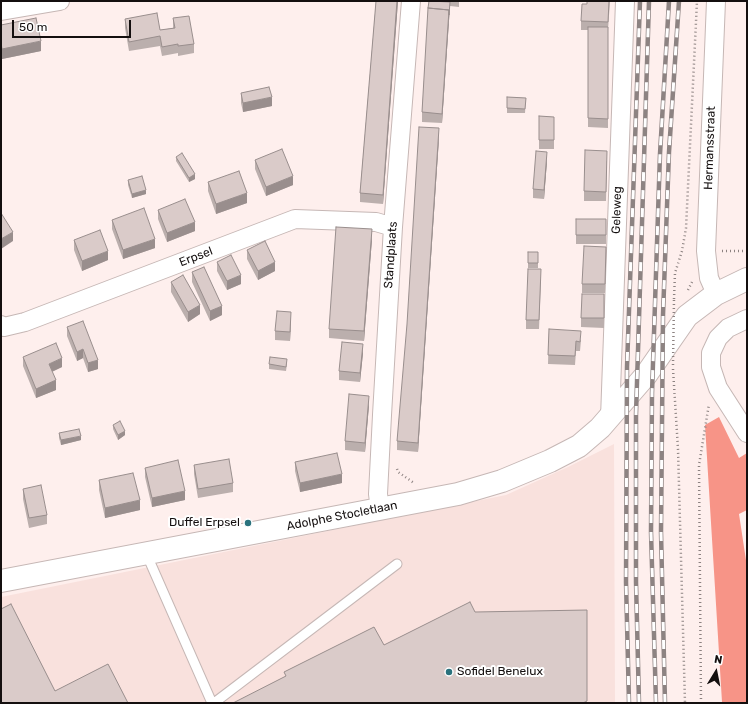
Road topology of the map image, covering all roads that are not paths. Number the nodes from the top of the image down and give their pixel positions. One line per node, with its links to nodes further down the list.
1 (60, 1): 5 (street)
2 (411, 1): 6 (street, Standplaats)
3 (625, 1): 11 (street, Geleweg)
4 (716, 1): 8 (street, Hermansstraat)
5 (1, 11)
6 (393, 226): 10 (street, Erpsel); 13 (street, Standplaats)
7 (747, 279): 8 (street, Adolphe Stocletlaan)
8 (716, 294): 11 (street, Adolphe Stocletlaan)
9 (747, 319): 12 (street)
10 (2, 326)
11 (610, 418): 13 (street, Adolphe Stocletlaan)
12 (747, 433)
13 (380, 509): 14 (street, Adolphe Stocletlaan)
14 (146, 553): 16 (street, Adolphe Stocletlaan); 17 (lane)
15 (397, 564): 17 (lane)
16 (1, 581)
17 (213, 703)

